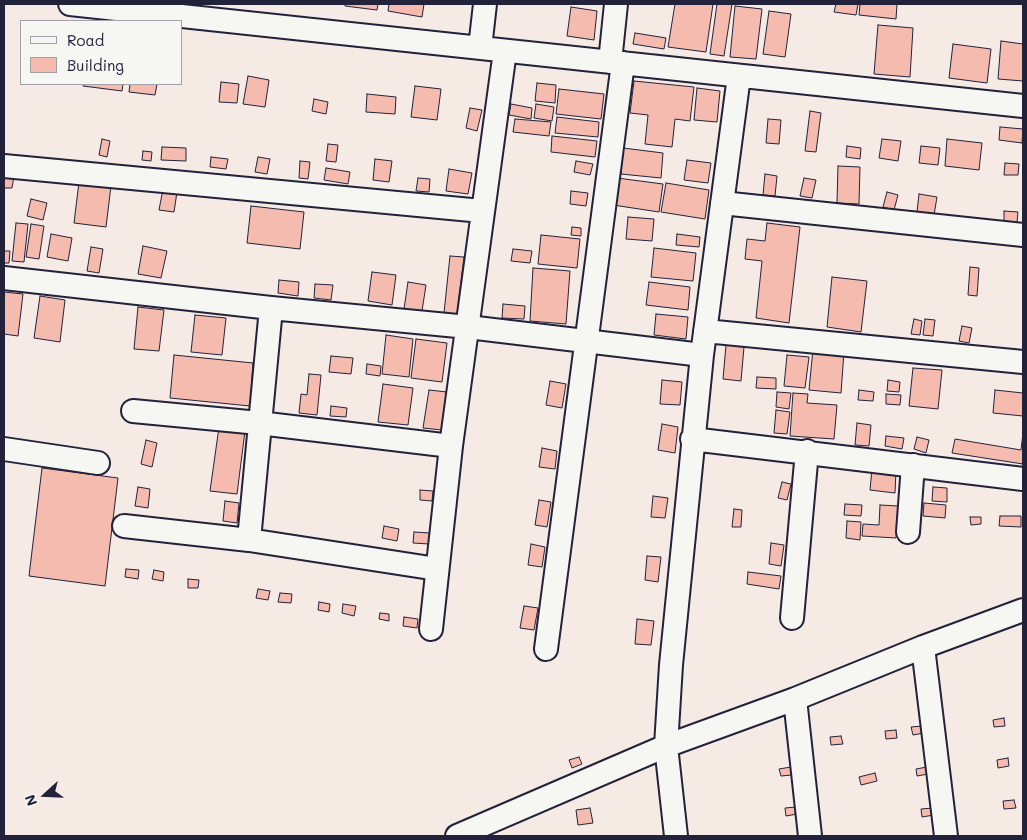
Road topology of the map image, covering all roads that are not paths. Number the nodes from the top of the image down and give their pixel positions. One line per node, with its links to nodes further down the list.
1 (70, 4): 4 (street)
2 (484, 4): 4 (street)
3 (616, 4): 6 (street)
4 (480, 48): 5 (street)
5 (505, 51): 6 (street); 11 (street)
6 (617, 62): 7 (street); 17 (street)
7 (739, 76): 8 (street); 10 (street)
8 (1023, 106)
9 (4, 166): 11 (street)
10 (722, 203): 12 (street); 16 (street)
11 (482, 211): 15 (street)
12 (1023, 235)
13 (4, 278): 14 (street)
14 (271, 308): 15 (street); 21 (street)
15 (468, 327): 17 (street); 23 (street)
16 (705, 331): 18 (street); 19 (street)
17 (585, 341): 18 (street); 37 (street)
18 (702, 355): 22 (street)
19 (1023, 362)
20 (133, 411): 21 (street)
21 (259, 423): 23 (street); 31 (street)
22 (692, 439): 25 (street); 39 (street)
23 (451, 446): 32 (street)
24 (4, 449): 26 (street)
25 (807, 451): 27 (street); 34 (street)
26 (98, 463)
27 (913, 465): 28 (street); 30 (street)
28 (1023, 479)
29 (124, 526): 31 (street)
30 (908, 532)
31 (249, 540): 32 (street)
32 (437, 569): 35 (street)
33 (1023, 610): 36 (street)
34 (792, 618)
35 (431, 629)
36 (924, 647): 38 (street); 43 (street)
37 (546, 649)
38 (795, 699): 39 (street); 42 (street)
39 (666, 746): 40 (street); 41 (street)
40 (457, 836)
41 (676, 836)
42 (810, 836)
43 (946, 836)

